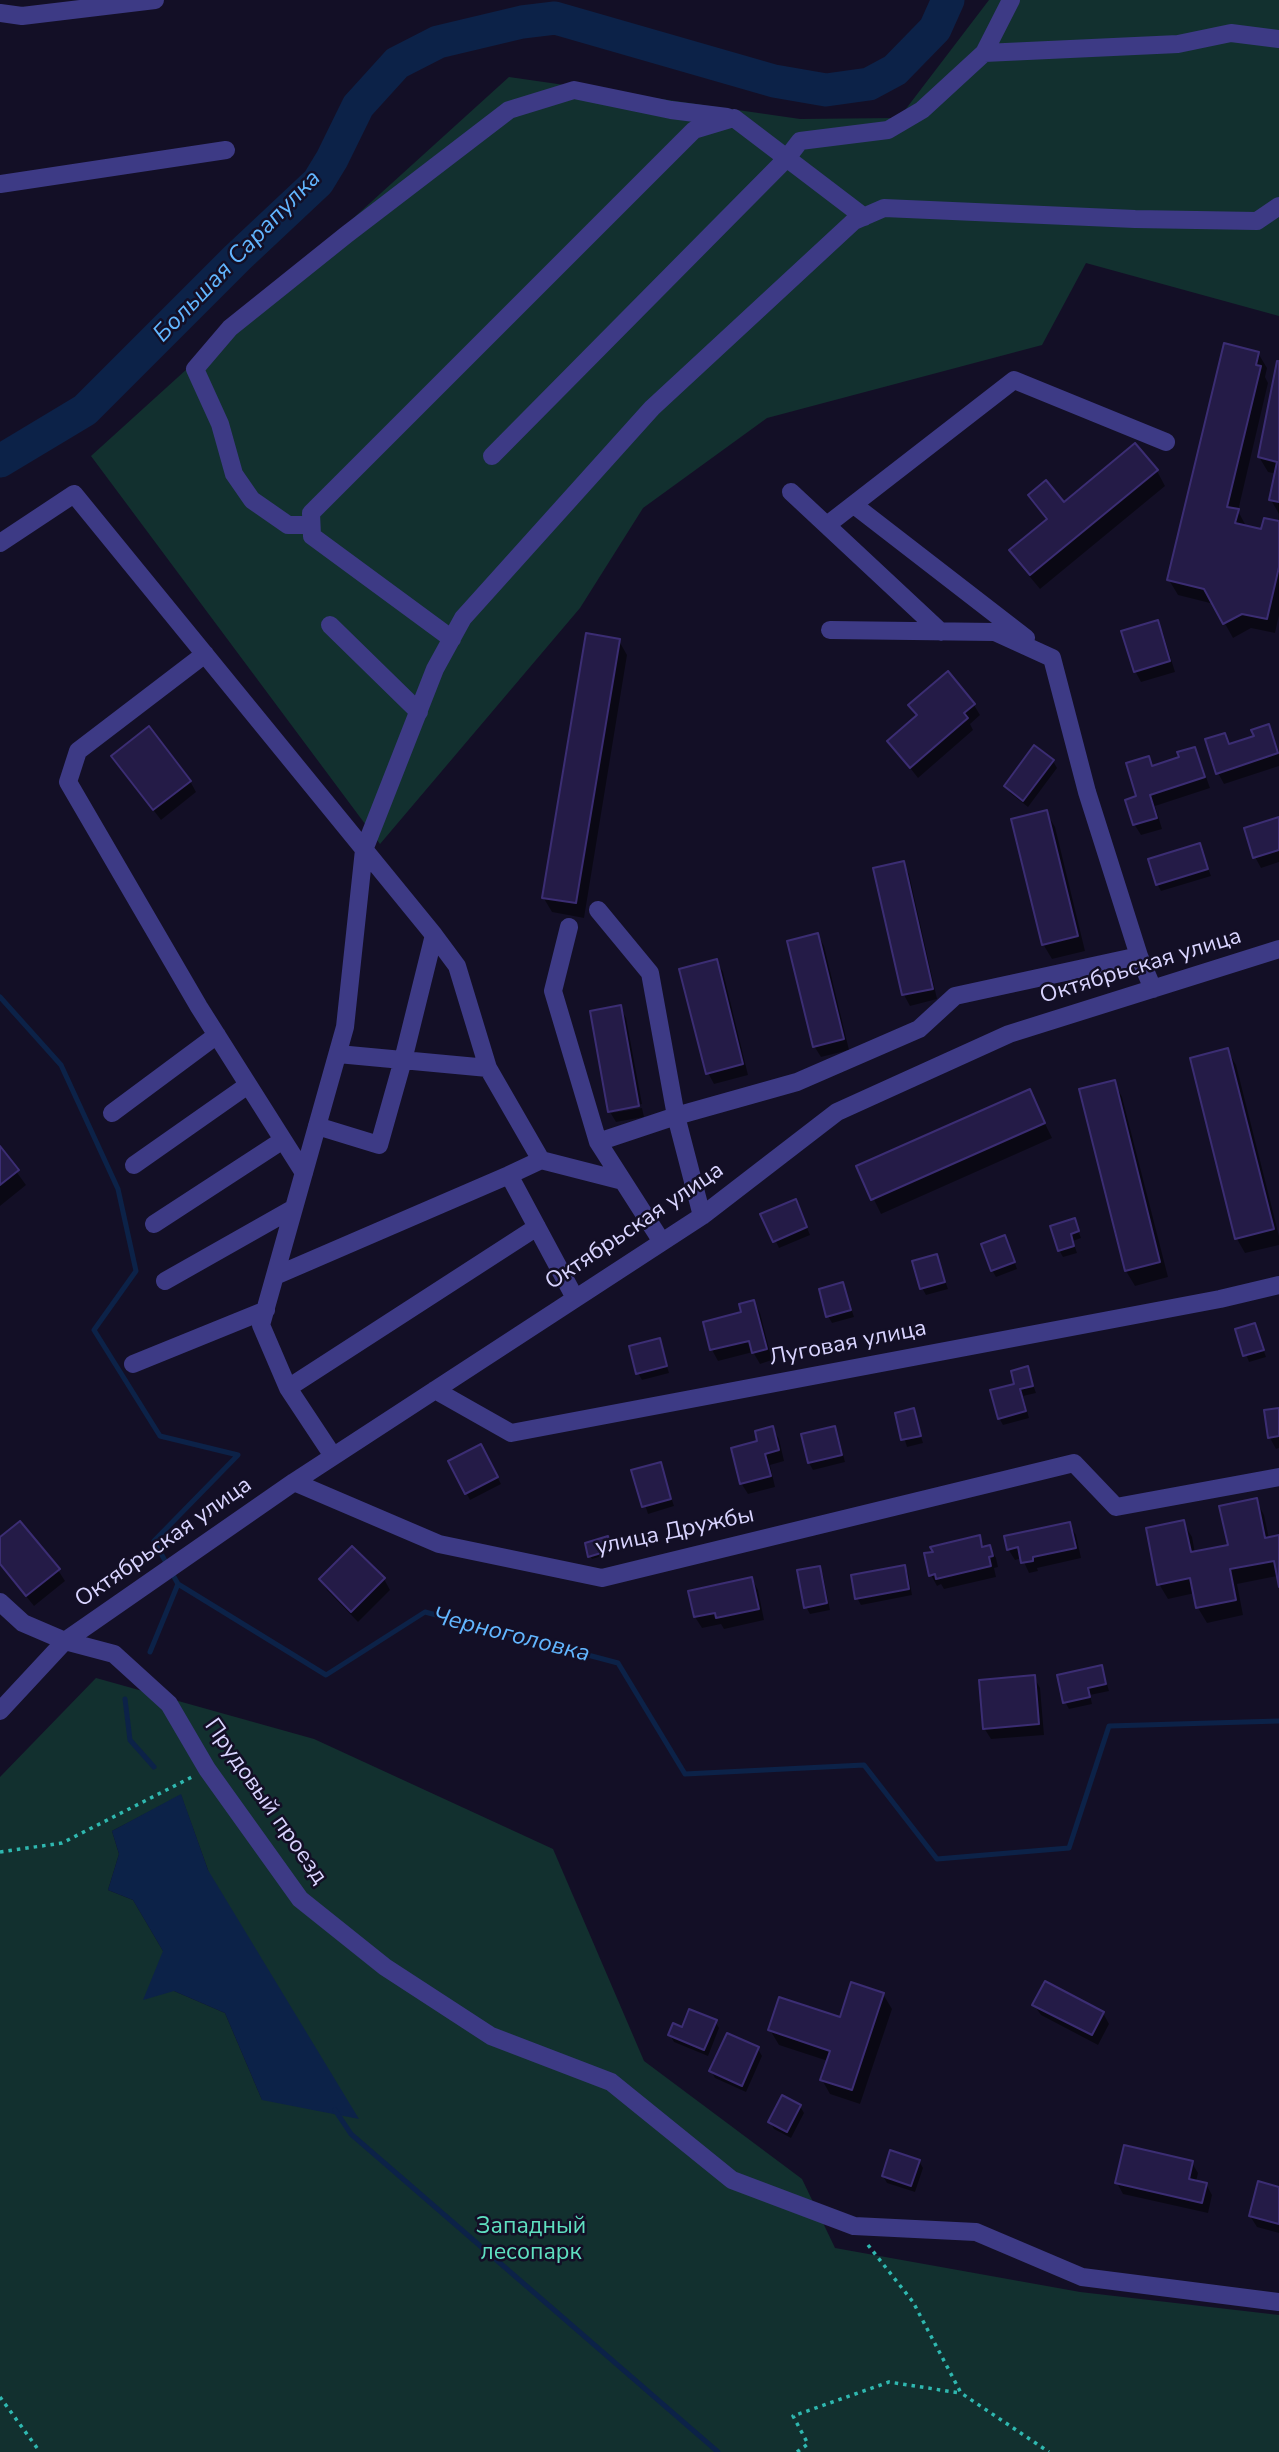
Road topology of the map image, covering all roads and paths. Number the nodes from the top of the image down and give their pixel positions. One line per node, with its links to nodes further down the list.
1 (155, 0): 3 (street)
2 (1011, 0): 5 (street)
3 (0, 13)
4 (1279, 39): 5 (street)
5 (984, 53): 8 (street)
6 (734, 118): 8 (street); 16 (street); 16 (street)
7 (226, 150): 9 (street)
8 (787, 158): 11 (street); 13 (street)
9 (0, 184)
10 (1279, 206): 11 (street)
11 (864, 217): 22 (street)
12 (1166, 442): 15 (street)
13 (492, 456)
14 (791, 492): 17 (street)
15 (854, 505): 17 (street); 24 (street)
16 (311, 525): 22 (street)
17 (827, 525): 21 (street)
18 (0, 543): 23 (street)
19 (330, 625): 25 (street)
20 (830, 630): 21 (street)
21 (942, 632): 24 (street)
22 (452, 639): 25 (street)
23 (205, 654): 26 (street); 33 (street)
24 (1052, 658): 31 (street)
25 (419, 712): 26 (street)
26 (364, 850): 29 (street); 34 (street)
27 (598, 910): 39 (street)
28 (569, 927): 42 (street)
29 (434, 935): 35 (street); 36 (street)
30 (1279, 949): 32 (street, Октябрьская улица)
31 (1139, 956): 32 (street); 39 (street)
32 (1153, 989): 49 (street, Октябрьская улица)
33 (217, 1035): 37 (street); 38 (street)
34 (338, 1054): 35 (street); 40 (street)
35 (403, 1060): 36 (street); 40 (street)
36 (488, 1068): 43 (street)
37 (248, 1085): 41 (street); 44 (street)
38 (112, 1113)
39 (676, 1116): 42 (street); 49 (street)
40 (317, 1126): 45 (street)
41 (283, 1140): 45 (street); 50 (street)
42 (598, 1142): 47 (street)
43 (541, 1160): 46 (street); 47 (street)
44 (134, 1165)
45 (304, 1173): 48 (street)
46 (509, 1175): 51 (street); 53 (street)
47 (623, 1181): 52 (street)
48 (295, 1208): 53 (street); 54 (street)
49 (702, 1216): 52 (street, Октябрьская улица)
50 (153, 1224)
51 (537, 1227): 56 (street); 59 (street)
52 (662, 1242): 56 (street, Октябрьская улица)
53 (275, 1276): 57 (street)
54 (165, 1281)
55 (1279, 1285): 60 (street, Луговая улица)
56 (575, 1298): 60 (street, Октябрьская улица)
57 (266, 1310): 58 (street); 59 (street)
58 (133, 1364)
59 (288, 1388): 61 (street)
60 (435, 1390): 61 (street, Октябрьская улица)
61 (333, 1456): 63 (street, Октябрьская улица)
62 (1279, 1477): 63 (street, улица Дружбы)
63 (294, 1482): 65 (street, Октябрьская улица)
64 (0, 1602): 65 (street, Прудовый проезд)
65 (65, 1641): 66 (street, Октябрьская улица); 67 (street, Прудовый проезд)
66 (0, 1711)
67 (207, 1769): 68 (path); 69 (street, Прудовый проезд)
68 (0, 1852)
69 (854, 2226): 70 (street, Прудовый проезд); 71 (path)
70 (1279, 2302)
71 (961, 2393): 74 (path); 75 (path)
72 (0, 2397): 73 (path)
73 (40, 2452)
74 (797, 2452)
75 (1049, 2452)

